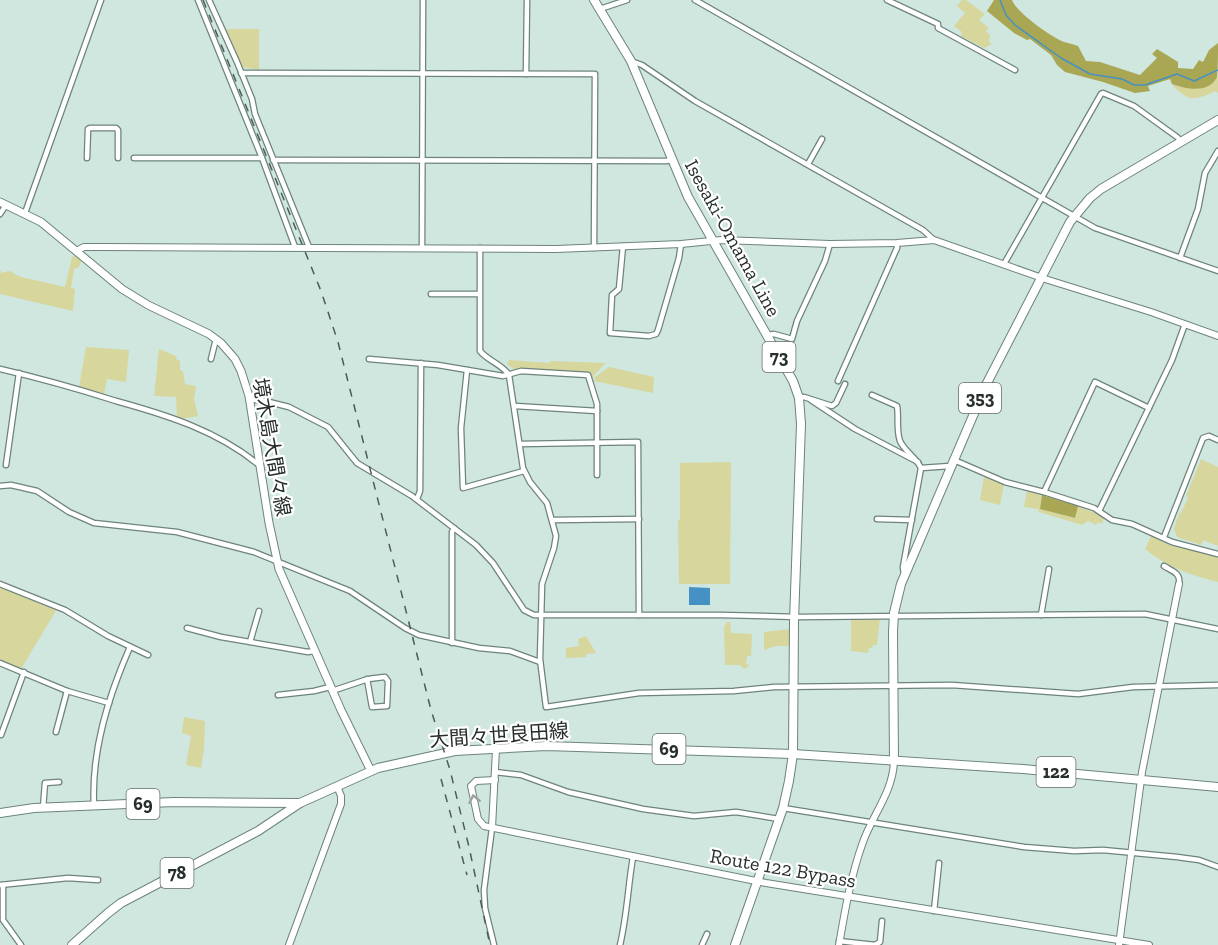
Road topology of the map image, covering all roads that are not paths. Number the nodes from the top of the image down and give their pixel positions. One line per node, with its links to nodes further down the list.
1 (101, 0): 31 (street)
2 (198, 0): 23 (street)
3 (209, 0): 13 (street)
4 (423, 0): 14 (street)
5 (527, 0): 15 (street)
6 (594, 0): 10 (main road, Isesaki-Omama Line / 73)
7 (627, 0): 10 (street)
8 (695, 0): 29 (street)
9 (886, 0): 12 (street)
10 (600, 9): 11 (main road, Isesaki-Omama Line / 73)
11 (631, 61): 26 (main road, Isesaki-Omama Line / 73); 28 (street)
12 (1016, 69)
13 (241, 73): 14 (street); 24 (street)
14 (422, 73): 15 (street); 25 (street)
15 (526, 74): 27 (street)
16 (1218, 120): 18 (highway, 353)
17 (822, 139): 28 (street)
18 (1181, 141): 29 (street); 33 (highway, 353)
19 (1218, 151): 46 (street)
20 (87, 158): 21 (street)
21 (118, 158)
22 (134, 158): 23 (street)
23 (262, 158): 40 (street)
24 (273, 160): 25 (street); 41 (street)
25 (422, 160): 27 (street); 42 (street)
26 (671, 160): 27 (street); 35 (main road, Isesaki-Omama Line / 73)
27 (594, 162): 44 (street)
28 (808, 164): 34 (street)
29 (1042, 197): 33 (street); 47 (street)
30 (3, 204): 31 (main road, 境木島大間々線); 32 (street)
31 (25, 213): 45 (main road, 境木島大間々線)
32 (0, 214)
33 (1074, 216): 46 (street); 49 (highway, 353)
34 (934, 240): 36 (street); 47 (street)
35 (714, 241): 37 (street); 38 (street); 53 (main road, Isesaki-Omama Line / 73)
36 (897, 243): 38 (street); 63 (street)
37 (681, 244): 39 (street); 39 (street)
38 (830, 244): 53 (street)
39 (623, 246): 44 (street)
40 (295, 247): 41 (street); 45 (street)
41 (309, 247): 42 (street)
42 (422, 248): 43 (street)
43 (480, 248): 44 (street); 51 (street)
44 (594, 248)
45 (76, 251): 55 (main road, 境木島大間々線)
46 (1180, 258): 48 (street)
47 (1004, 264): 49 (street)
48 (1218, 271)
49 (1041, 278): 52 (street); 76 (highway, 353)
50 (431, 294): 51 (street)
51 (479, 294): 62 (street)
52 (1185, 324): 54 (street); 70 (street)
53 (768, 335): 66 (main road, Isesaki-Omama Line / 73)
54 (1218, 336)
55 (216, 339): 56 (street); 67 (main road, 境木島大間々線)
56 (211, 359)
57 (369, 359): 58 (street)
58 (421, 363): 60 (street); 84 (street)
59 (0, 369): 61 (street)
60 (467, 370): 62 (street); 80 (street)
61 (19, 374): 77 (street); 78 (street)
62 (509, 375): 69 (street); 71 (street)
63 (838, 381)
64 (845, 384): 68 (street)
65 (872, 395): 75 (street)
66 (799, 398): 68 (street); 104 (main road, Isesaki-Omama Line / 73)
67 (249, 400): 78 (main road, 境木島大間々線); 84 (street)
68 (811, 400): 75 (street)
69 (515, 406): 71 (street); 74 (street)
70 (1149, 408): 83 (street); 85 (street)
71 (597, 411): 73 (street)
72 (1218, 441): 91 (street)
73 (597, 442): 74 (street); 81 (street); 86 (street)
74 (520, 444): 80 (street)
75 (918, 462): 79 (street)
76 (953, 464): 79 (street); 83 (street); 96 (highway, 353)
77 (6, 465)
78 (260, 465): 93 (main road, 境木島大間々線)
79 (921, 468): 89 (street)
80 (524, 471): 88 (street)
81 (597, 475)
82 (0, 486): 93 (street)
83 (1044, 492): 85 (street)
84 (417, 499): 90 (street)
85 (1100, 511): 91 (street)
86 (639, 519): 88 (street); 100 (street)
87 (877, 519): 89 (street)
88 (553, 520): 103 (street)
89 (912, 520): 96 (street)
90 (454, 528): 103 (street); 109 (street)
91 (1164, 537): 92 (street)
92 (1218, 554)
93 (277, 562): 109 (street); 111 (main road, 境木島大間々線)
94 (1164, 566): 98 (street)
95 (1049, 569): 101 (street)
96 (904, 575): 102 (highway, 353)
97 (0, 584): 110 (street)
98 (1179, 584): 105 (street)
99 (259, 611): 108 (street)
100 (639, 615): 103 (street); 104 (street)
101 (1041, 615): 102 (street); 105 (street)
102 (894, 616): 104 (street); 117 (highway, 353)
103 (542, 617): 113 (street)
104 (794, 617): 120 (main road, Isesaki-Omama Line / 73)
105 (1172, 619): 107 (street); 119 (street)
106 (187, 628): 108 (street)
107 (1218, 629)
108 (250, 642): 111 (street)
109 (452, 643): 113 (street)
110 (130, 647): 112 (street); 124 (street)
111 (315, 651): 121 (main road, 境木島大間々線)
112 (148, 655)
113 (540, 662): 120 (street)
114 (0, 663): 115 (street)
115 (24, 672): 122 (street); 126 (street)
116 (367, 679): 116 (street); 121 (street)
117 (893, 685): 119 (street); 120 (street); 129 (highway, 353)
118 (1218, 685): 119 (street)
119 (1158, 686): 132 (street)
120 (794, 687): 128 (main road, Isesaki-Omama Line / 73)
121 (331, 689): 123 (street); 130 (main road, 境木島大間々線)
122 (67, 691): 124 (street); 125 (street)
123 (278, 695)
124 (109, 704): 138 (street)
125 (56, 732)
126 (1, 735)
127 (496, 749): 128 (main road, 大間々世良田線 / 69); 130 (main road, 大間々世良田線 / 69); 131 (street)
128 (793, 754): 129 (highway, 122); 140 (highway)
129 (894, 761): 132 (highway, 122); 143 (street)
130 (371, 771): 135 (main road, 大間々世良田線 / 69)
131 (495, 772): 133 (street); 142 (street)
132 (1141, 779): 136 (highway, 122); 145 (street)
133 (495, 780): 144 (street); 144 (street, one-way to 133)
134 (59, 782): 139 (street)
135 (337, 786): 137 (main road, 大間々世良田線 / 69); 162 (street)
136 (1218, 787)
137 (300, 802): 138 (main road, 大間々世良田線 / 69); 161 (main road, 78)
138 (94, 806): 139 (main road, 大間々世良田線 / 69)
139 (43, 808): 141 (main road, 大間々世良田線 / 69)
140 (783, 808): 142 (highway); 143 (street)
141 (0, 813)
142 (779, 819): 150 (highway)
143 (872, 821): 145 (street); 152 (street)
144 (492, 828): 146 (street, Route 122 Bypass); 163 (street)
145 (1131, 852): 148 (street); 159 (street)
146 (633, 857): 150 (street, Route 122 Bypass); 164 (street)
147 (939, 863): 153 (street)
148 (1218, 867)
149 (98, 880): 151 (street)
150 (756, 881): 152 (street, Route 122 Bypass); 166 (highway)
151 (1, 885): 155 (street)
152 (848, 896): 153 (street, Route 122 Bypass); 158 (street)
153 (934, 910): 159 (street, Route 122 Bypass)
154 (882, 921): 167 (street)
155 (7, 926): 156 (street); 160 (street)
156 (0, 931)
157 (707, 934): 165 (street)
158 (839, 943): 167 (street)
159 (1120, 943): 168 (street, Route 122 Bypass)
160 (21, 945)
161 (72, 945)
162 (289, 945)
163 (494, 945)
164 (620, 945)
165 (702, 945)
166 (735, 945)
167 (875, 945)
168 (1149, 945)

